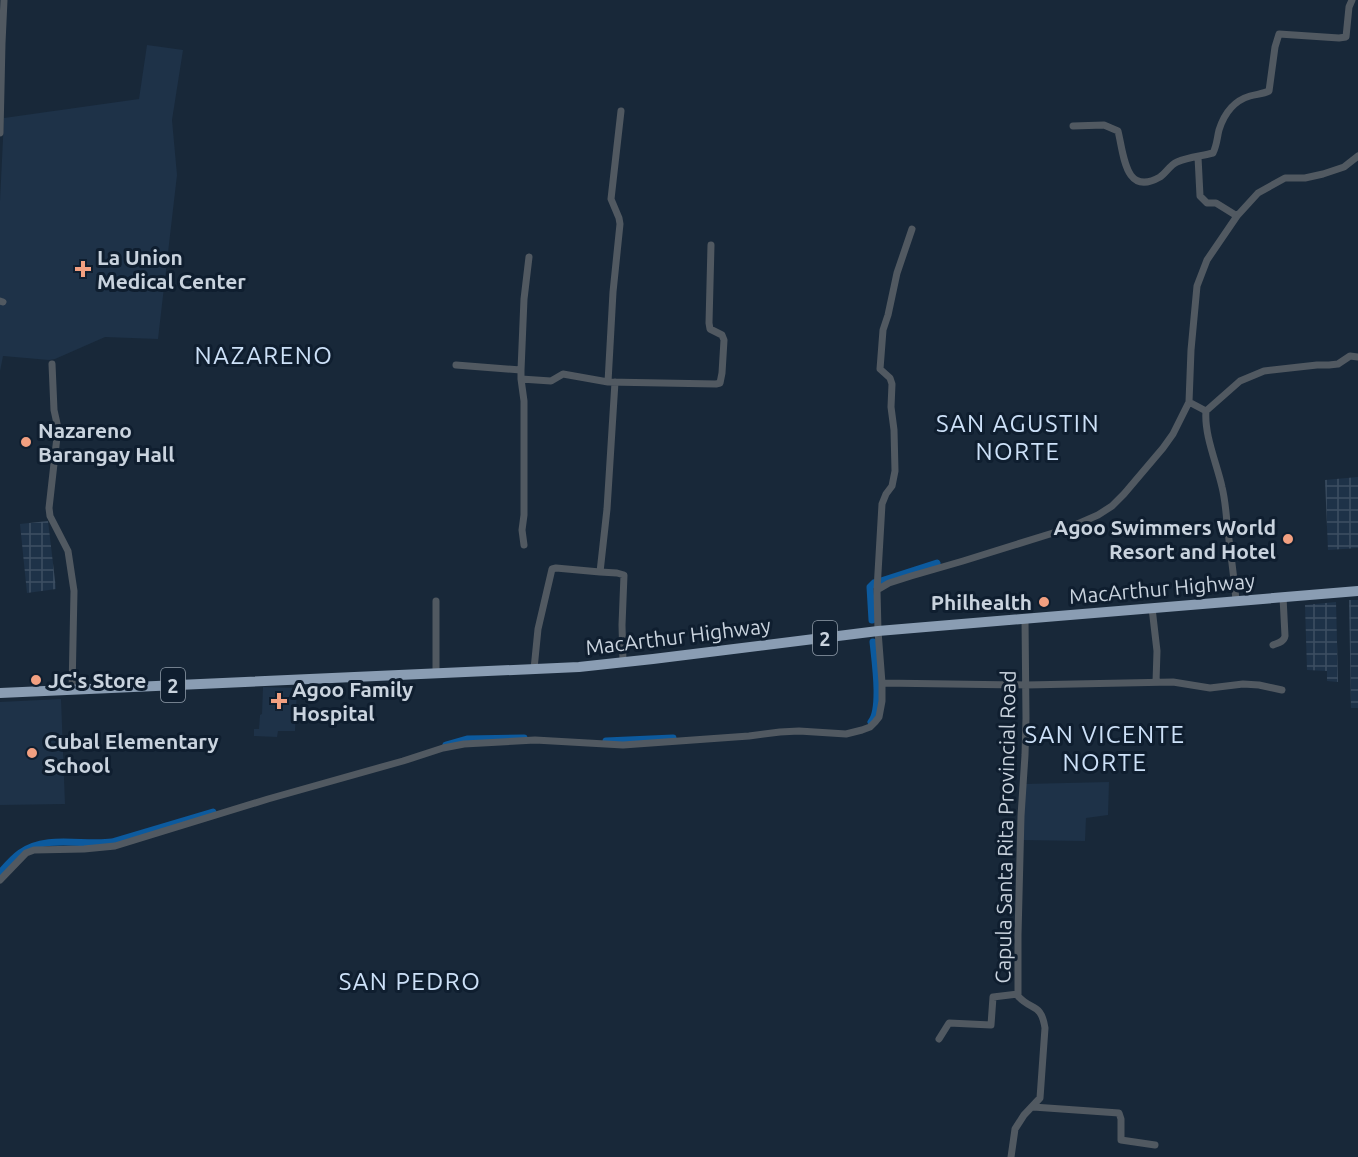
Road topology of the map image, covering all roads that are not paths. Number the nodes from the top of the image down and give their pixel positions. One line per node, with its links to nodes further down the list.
1 (4, 0): 5 (street)
2 (1352, 0): 7 (street)
3 (621, 111): 17 (street)
4 (1072, 126): 7 (street)
5 (0, 133)
6 (1358, 156): 8 (street)
7 (1198, 157): 8 (street)
8 (1237, 216): 18 (street)
9 (912, 229): 22 (street)
10 (711, 245): 17 (street)
11 (529, 257): 15 (street)
12 (1358, 357): 19 (street)
13 (52, 364): 37 (street)
14 (456, 365): 15 (street)
15 (521, 370): 16 (street)
16 (521, 379): 17 (street); 20 (street)
17 (612, 382): 21 (street)
18 (1189, 402): 19 (street); 22 (street)
19 (1206, 411): 26 (street)
20 (524, 545)
21 (600, 572): 31 (street); 32 (street)
22 (877, 590): 29 (street)
23 (1358, 591): 24 (highway, MacArthur Highway / 2)
24 (1283, 597): 26 (highway, MacArthur Highway / 2); 30 (street)
25 (436, 601): 33 (street)
26 (1236, 601): 27 (highway, MacArthur Highway / 2)
27 (1152, 608): 28 (highway, MacArthur Highway / 2); 34 (street)
28 (1025, 619): 29 (highway, MacArthur Highway / 2); 36 (street, Capula Santa Rita Provincial Road)
29 (878, 631): 31 (highway, MacArthur Highway / 2); 35 (street)
30 (1273, 645)
31 (623, 662): 32 (highway, MacArthur Highway / 2)
32 (534, 669): 33 (highway, MacArthur Highway / 2)
33 (436, 673): 37 (highway, MacArthur Highway / 2)
34 (1156, 682): 36 (street); 38 (street)
35 (882, 683): 36 (street); 40 (street)
36 (1026, 685): 41 (street, Capula Santa Rita Provincial Road)
37 (72, 690): 39 (highway, MacArthur Highway / 2)
38 (1282, 690)
39 (0, 693)
40 (0, 880)
41 (1018, 994): 42 (street); 43 (street, Capula Santa Rita Provincial Road)
42 (939, 1038)
43 (1033, 1107): 44 (street); 45 (street, Capula Santa Rita Provincial Road)
44 (1155, 1145)
45 (1011, 1157)

